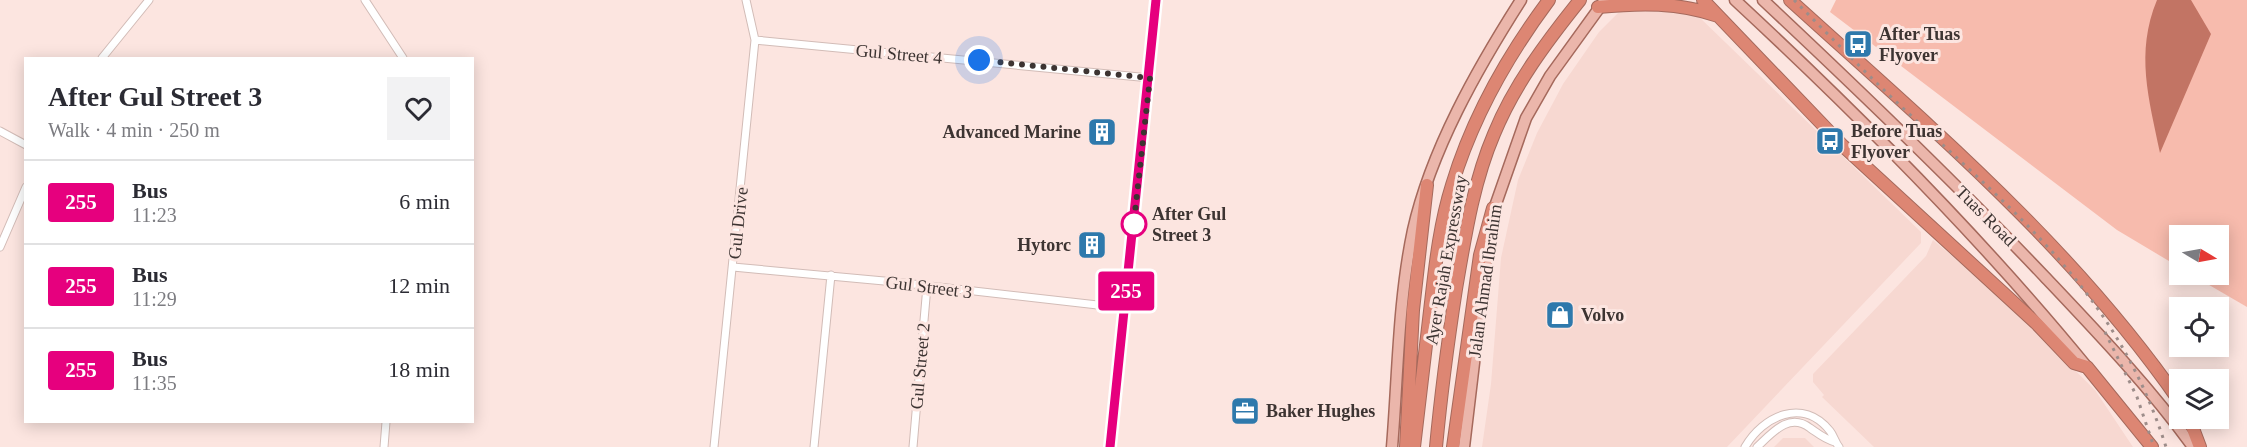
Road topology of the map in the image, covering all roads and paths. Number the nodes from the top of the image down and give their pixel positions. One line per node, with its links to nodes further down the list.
1 (149, 0): 15 (street)
2 (365, 0): 16 (street)
3 (746, 0): 14 (street, Gul Drive)
4 (1156, 0): 17 (street)
5 (1521, 0): 20 (main road)
6 (1549, 0): 40 (highway, Ayer Rajah Expressway)
7 (1580, 0): 41 (highway, Ayer Rajah Expressway)
8 (1703, 0): 13 (highway)
9 (1735, 0): 28 (main road, Tuas Road)
10 (1762, 0): 47 (main road, Tuas Road)
11 (1790, 0): 29 (highway)
12 (1601, 2): 13 (highway); 22 (main road, Jalan Ahmad Ibrahim)
13 (1722, 18): 28 (highway)
14 (755, 40): 17 (street, Gul Street 4); 24 (street, Gul Drive)
15 (103, 57)
16 (402, 57)
17 (1150, 78): 27 (street)
18 (0, 131): 19 (street)
19 (24, 144)
20 (1427, 185): 38 (main road); 39 (highway)
21 (24, 192): 23 (street)
22 (1493, 208): 42 (highway); 43 (main road, Jalan Ahmad Ibrahim)
23 (0, 247)
24 (733, 267): 25 (street, Gul Street 3); 34 (street, Gul Drive)
25 (831, 275): 26 (street, Gul Street 3); 35 (street)
26 (927, 286): 27 (street, Gul Street 3); 36 (street, Gul Street 2)
27 (1124, 308): 37 (street)
28 (2087, 367): 46 (highway)
29 (2169, 388)
30 (386, 423): 33 (street)
31 (2193, 429): 48 (highway)
32 (1837, 445): 44 (street); 45 (street)
33 (384, 447)
34 (714, 447)
35 (814, 447)
36 (913, 447)
37 (1110, 447)
38 (1392, 447)
39 (1406, 447)
40 (1414, 447)
41 (1436, 447)
42 (1453, 447)
43 (1464, 447)
44 (1745, 447)
45 (1757, 447)
46 (2152, 447)
47 (2193, 447)
48 (2200, 447)

